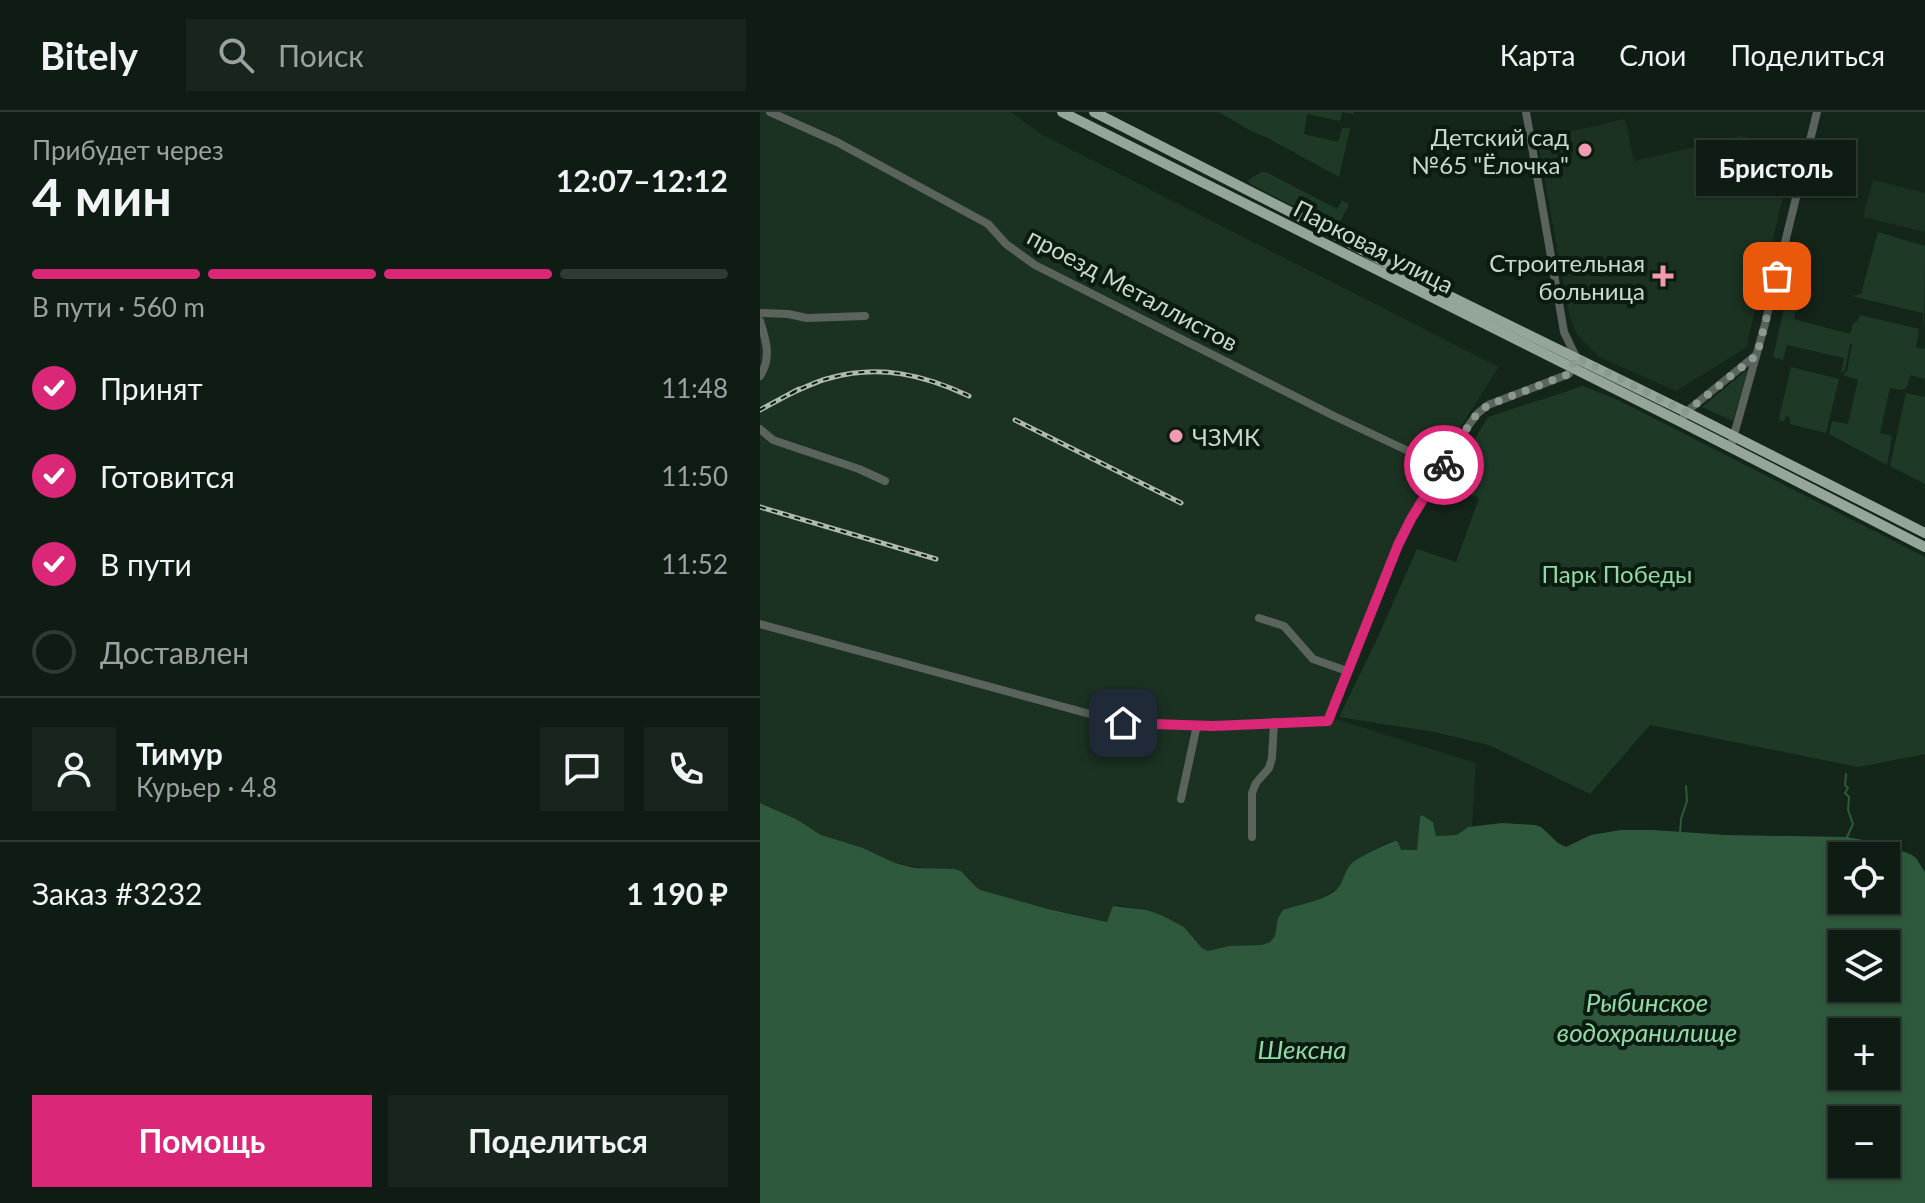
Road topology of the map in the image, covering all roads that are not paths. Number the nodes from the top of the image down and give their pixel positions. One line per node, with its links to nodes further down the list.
1 (770, 112): 15 (street, проезд Металлистов)
2 (1062, 112): 10 (main road, Парковая улица)
3 (1094, 112): 10 (main road, Парковая улица)
4 (1526, 112): 10 (street)
5 (1817, 112): 9 (street)
6 (760, 313): 7 (street)
7 (865, 316)
8 (760, 321): 11 (street)
9 (1757, 355): 12 (street); 14 (street)
10 (1574, 362): 12 (main road, Парковая улица); 15 (street)
11 (760, 376)
12 (1684, 417): 14 (main road, Парковая улица)
13 (760, 429): 16 (street)
14 (1732, 442): 17 (main road, Парковая улица); 18 (main road, Парковая улица)
15 (1445, 463): 21 (street)
16 (885, 481)
17 (1925, 533)
18 (1925, 547)
19 (1259, 618): 21 (street)
20 (760, 624): 23 (street)
21 (1347, 671): 22 (street)
22 (1274, 722): 24 (street); 27 (street)
23 (1123, 723): 24 (street); 25 (street)
24 (1197, 725): 26 (street)
25 (1115, 749)
26 (1181, 799)
27 (1252, 837)

